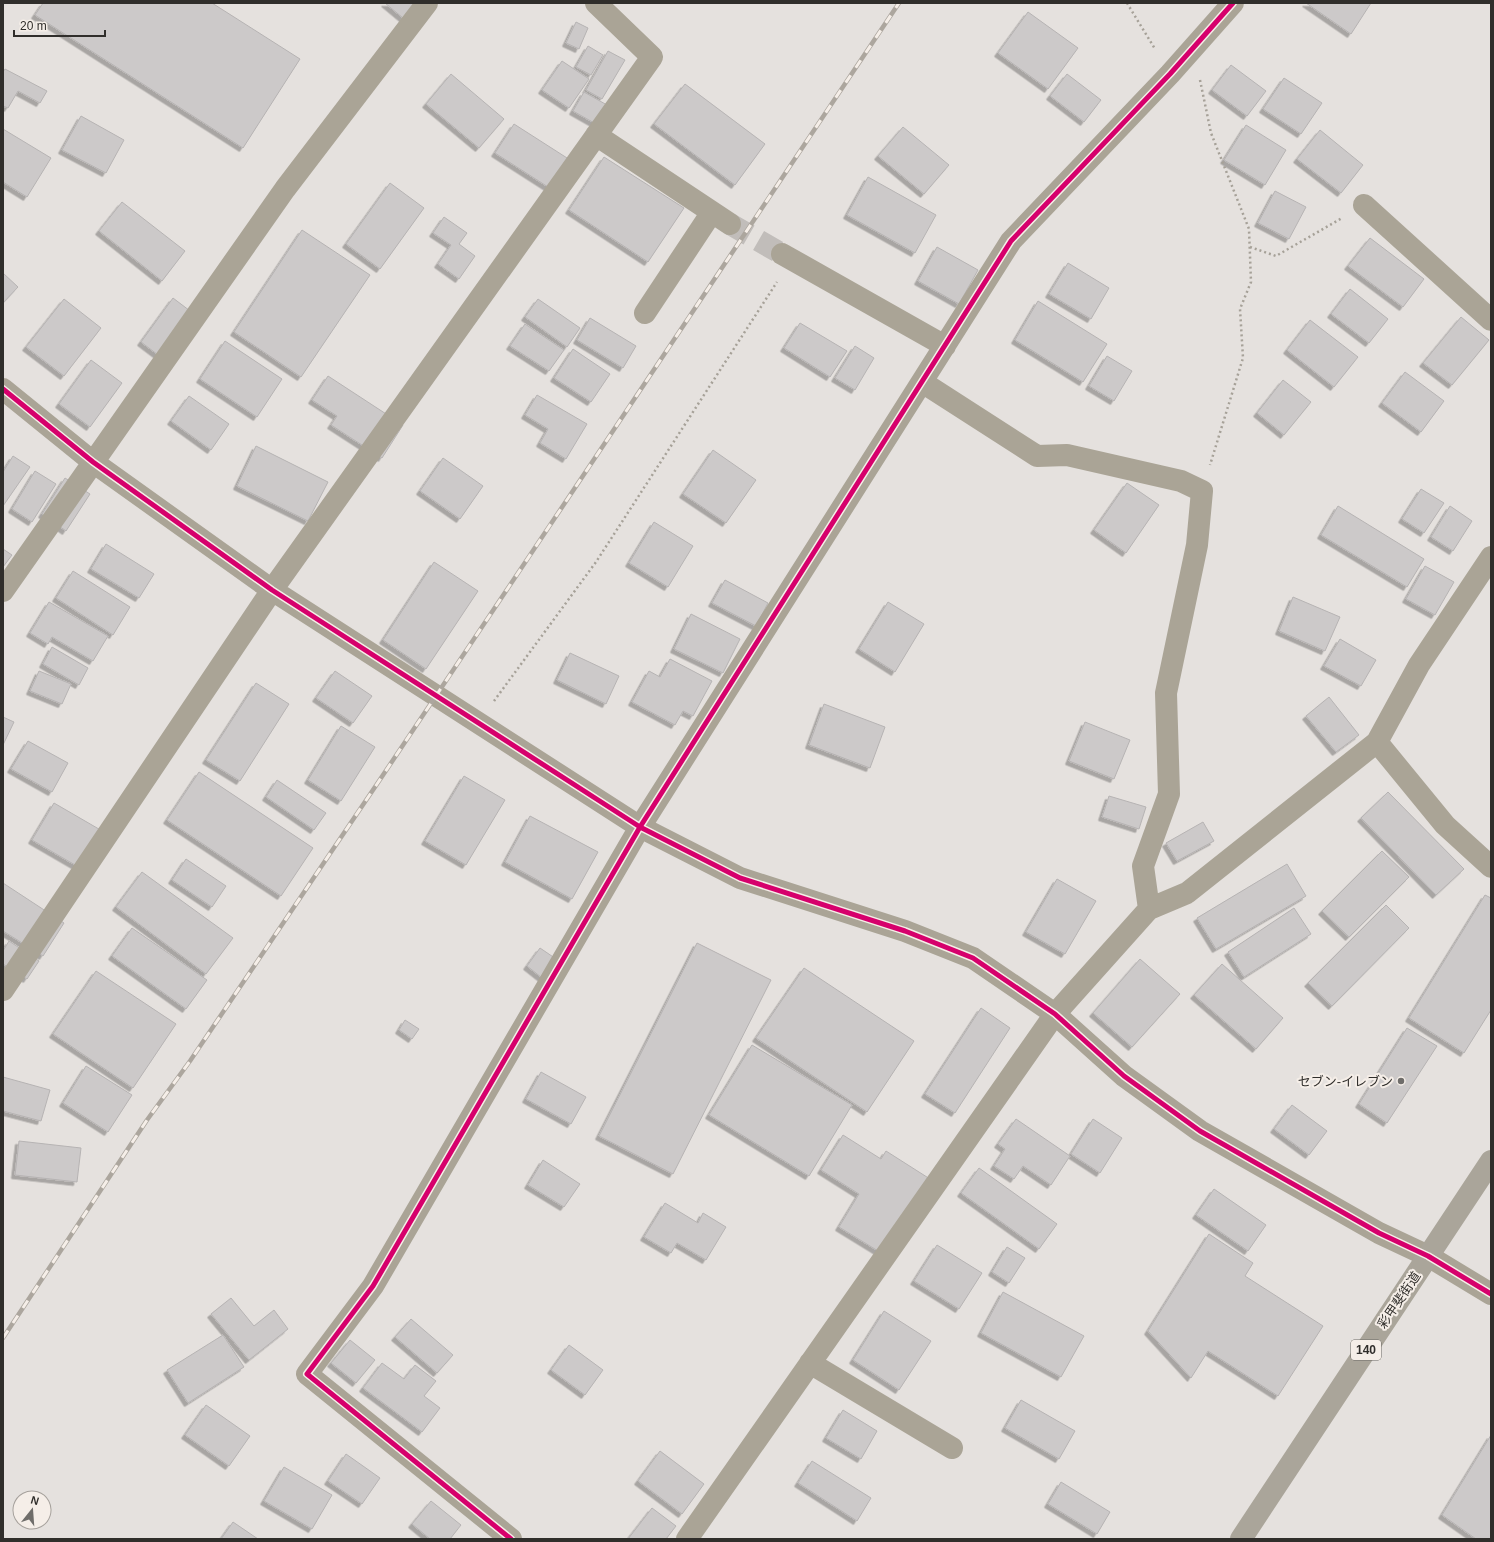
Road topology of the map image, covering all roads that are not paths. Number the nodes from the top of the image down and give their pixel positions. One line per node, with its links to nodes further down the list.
1 (427, 3): 14 (street)
2 (596, 3): 4 (street)
3 (1233, 3): 11 (street)
4 (596, 135): 6 (street); 16 (street)
5 (1364, 205): 10 (street)
6 (712, 212): 7 (street); 9 (street)
7 (730, 224)
8 (787, 257): 11 (street)
9 (645, 313)
10 (1491, 320)
11 (945, 346): 12 (street)
12 (922, 382): 19 (street); 21 (street)
13 (3, 389): 14 (street)
14 (93, 462): 16 (street); 17 (street)
15 (1491, 557): 18 (street)
16 (272, 590): 19 (street); 22 (street)
17 (3, 591)
18 (1377, 742): 20 (street); 21 (street)
19 (640, 827): 23 (street); 29 (street)
20 (1491, 867)
21 (1149, 909): 23 (street)
22 (3, 990)
23 (1055, 1014): 25 (street); 27 (street)
24 (1491, 1161): 25 (highway, 彩甲斐街道 / 140)
25 (1428, 1256): 26 (street); 31 (highway, 彩甲斐街道 / 140)
26 (1491, 1294)
27 (810, 1363): 28 (street); 30 (street)
28 (952, 1448)
29 (511, 1539)
30 (687, 1539)
31 (1241, 1539)

